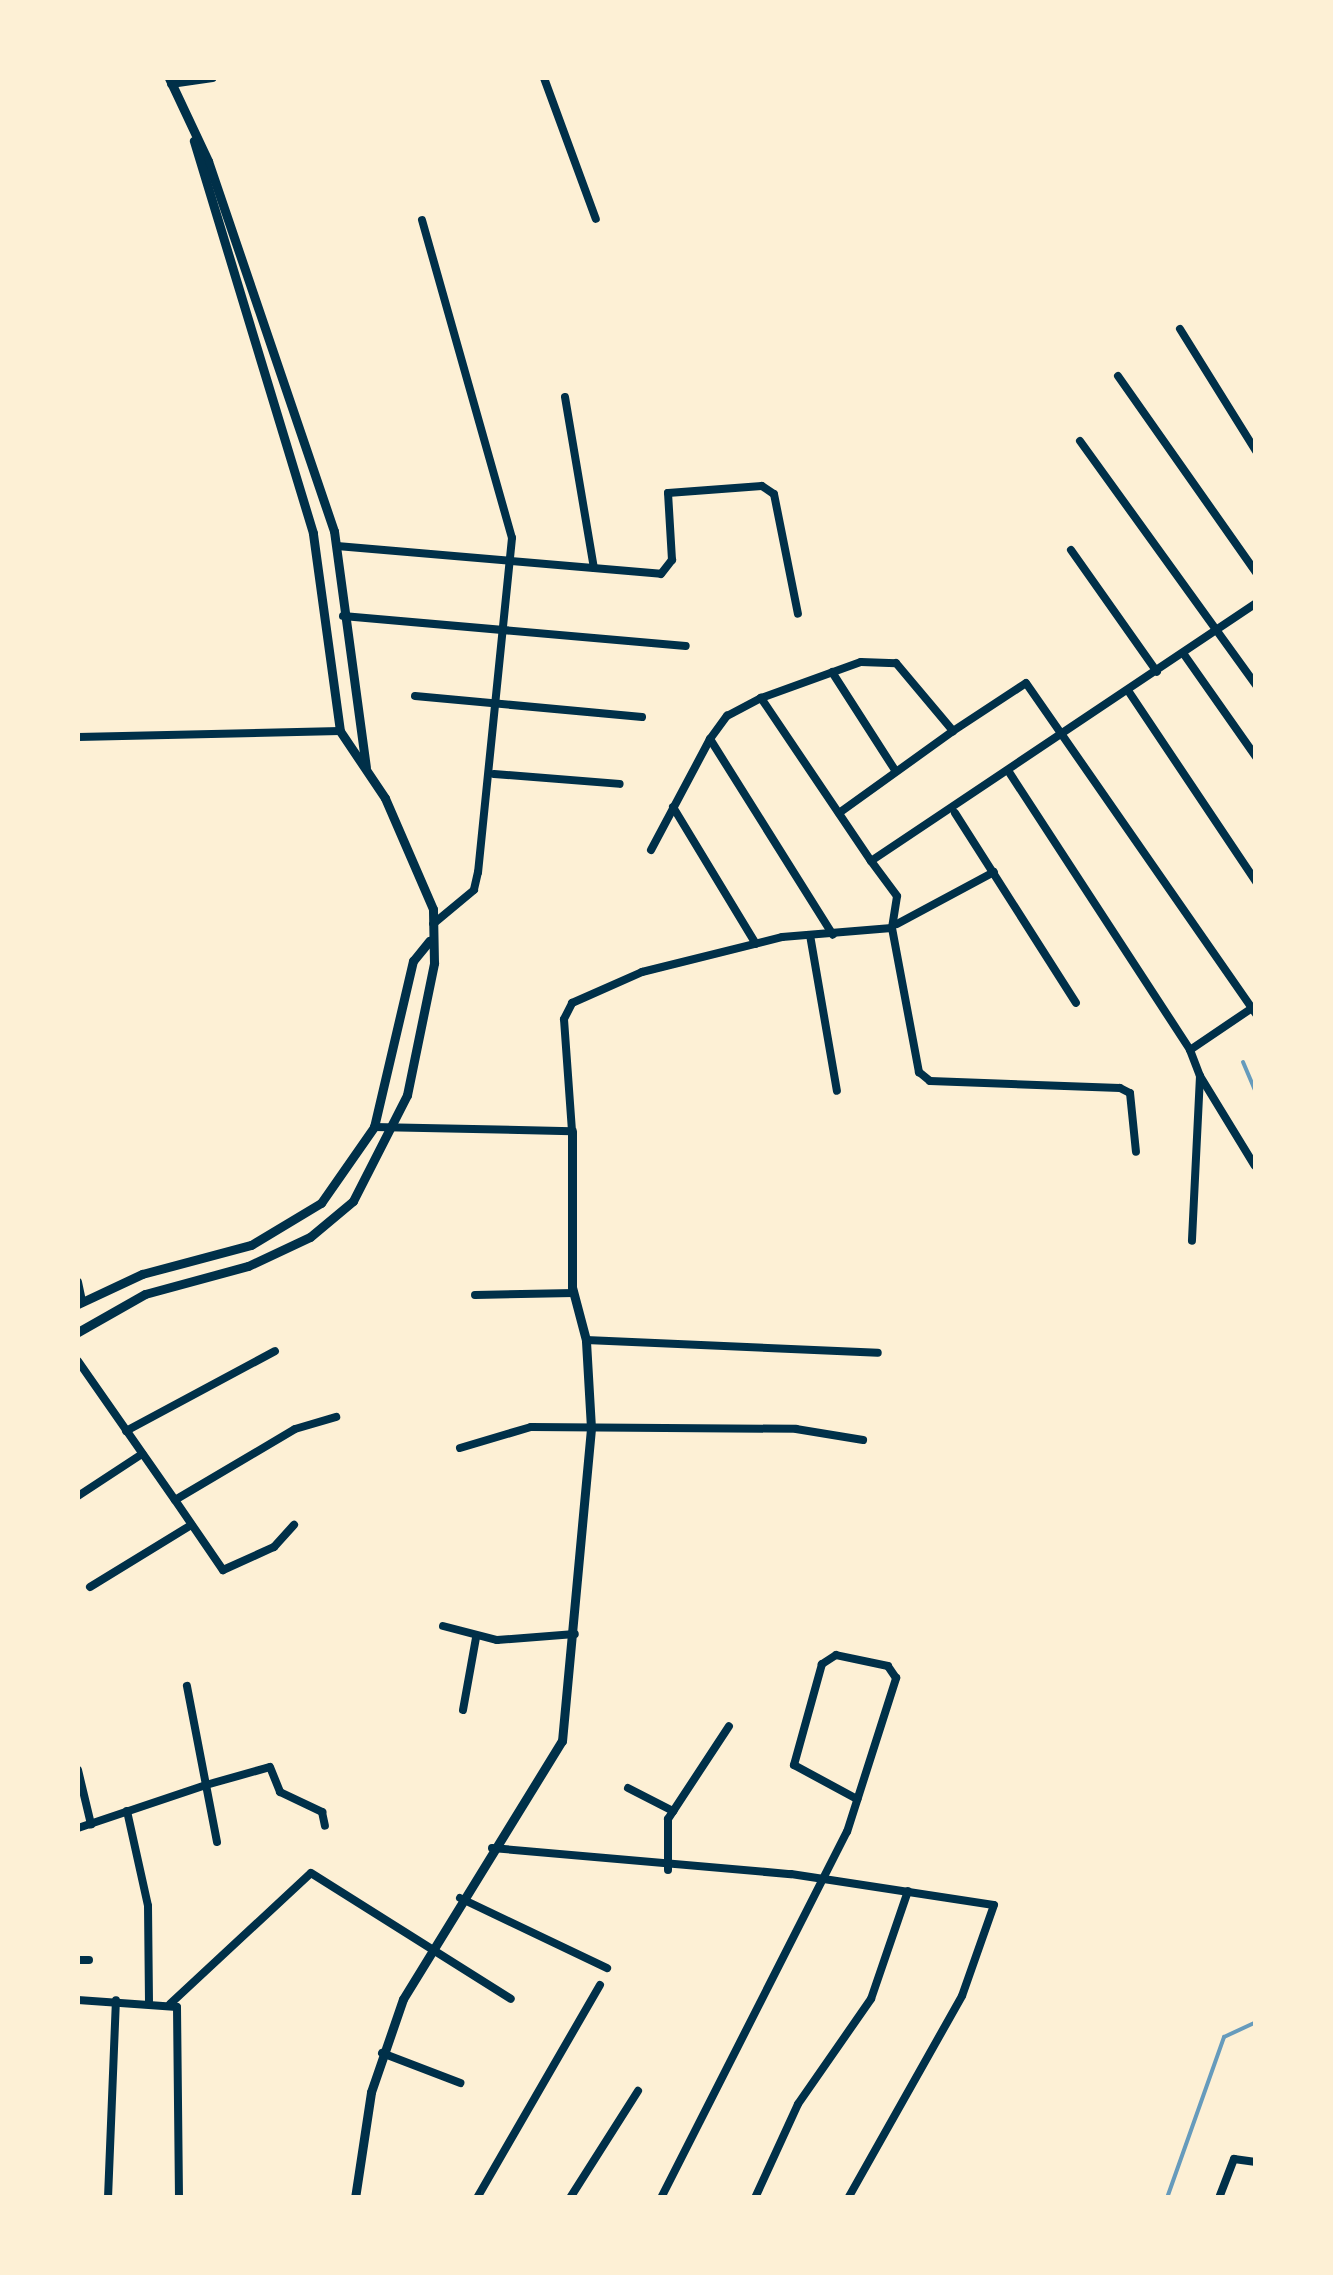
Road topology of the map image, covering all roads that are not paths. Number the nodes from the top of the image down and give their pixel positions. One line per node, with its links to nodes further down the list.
1 (213, 78): 3 (street)
2 (544, 78): 5 (street)
3 (170, 81): 4 (street)
4 (194, 141): 12 (street); 32 (street)
5 (596, 219)
6 (422, 220): 14 (street)
7 (1180, 329): 11 (street)
8 (1118, 376): 16 (street)
9 (565, 397): 15 (street)
10 (1080, 441): 20 (street)
11 (1256, 452)
12 (337, 546): 14 (street); 19 (street)
13 (1071, 550): 25 (street)
14 (506, 564): 15 (street); 21 (street)
15 (594, 568): 18 (street)
16 (1256, 572)
17 (1256, 603): 20 (street)
18 (798, 614)
19 (342, 616): 21 (street); 38 (street)
20 (1216, 630): 23 (street); 26 (street)
21 (501, 634): 22 (street); 30 (street)
22 (686, 646)
23 (1183, 653): 25 (street); 37 (street)
24 (832, 672): 29 (street); 33 (street); 39 (street)
25 (1157, 672): 27 (street)
26 (1256, 685)
27 (1129, 692): 34 (street); 49 (street)
28 (415, 696): 30 (street)
29 (761, 698): 36 (street); 44 (street)
30 (499, 703): 31 (street); 41 (street)
31 (642, 718)
32 (340, 731): 35 (street); 38 (street)
33 (953, 731): 34 (street); 39 (street)
34 (1065, 734): 40 (street); 57 (street)
35 (78, 737)
36 (710, 739): 43 (street); 52 (street)
37 (1256, 758)
38 (366, 767): 50 (street)
39 (895, 770): 44 (street)
40 (1010, 772): 45 (street); 58 (street)
41 (494, 774): 42 (street); 50 (street)
42 (620, 784)
43 (673, 807): 46 (street); 55 (street)
44 (839, 812): 47 (street)
45 (955, 813): 47 (street); 48 (street)
46 (650, 850)
47 (871, 861): 51 (street)
48 (994, 872): 51 (street); 56 (street)
49 (1256, 882)
50 (433, 924): 54 (street)
51 (895, 926): 52 (street); 64 (street)
52 (833, 935): 53 (street)
53 (810, 936): 55 (street); 60 (street)
54 (430, 941): 61 (street); 62 (street)
55 (756, 944): 63 (street)
56 (1076, 1003)
57 (1254, 1011): 58 (street)
58 (1190, 1050): 59 (street)
59 (1200, 1076): 65 (street); 66 (street)
60 (837, 1092)
61 (374, 1127): 62 (street); 70 (street)
62 (394, 1131): 63 (street); 71 (street)
63 (572, 1131): 68 (street)
64 (1136, 1152)
65 (1256, 1166)
66 (1192, 1240)
67 (78, 1282): 70 (street)
68 (574, 1293): 69 (street); 72 (street)
69 (475, 1295)
70 (80, 1302)
71 (78, 1332)
72 (586, 1340): 74 (street); 77 (street)
73 (275, 1351): 78 (street)
74 (878, 1353)
75 (78, 1361): 78 (street)
76 (336, 1416): 83 (street)
77 (591, 1428): 79 (street); 80 (street); 88 (street)
78 (126, 1431): 81 (street)
79 (864, 1440)
80 (460, 1448)
81 (142, 1454): 82 (street); 83 (street)
82 (78, 1496)
83 (176, 1500): 84 (street)
84 (191, 1525): 85 (street); 86 (street)
85 (294, 1525)
86 (90, 1587)
87 (443, 1626): 89 (street)
88 (575, 1634): 89 (street); 103 (street)
89 (476, 1638): 91 (street)
90 (187, 1686): 94 (street)
91 (464, 1710)
92 (729, 1726): 97 (street)
93 (78, 1770): 99 (street)
94 (206, 1785): 98 (street); 100 (street); 102 (street)
95 (628, 1788): 97 (street)
96 (858, 1799): 96 (street); 105 (street)
97 (673, 1811): 104 (street)
98 (127, 1812): 99 (street); 116 (street)
99 (91, 1824): 101 (street)
100 (325, 1826)
101 (78, 1828)
102 (217, 1842)
103 (492, 1848): 104 (street); 107 (street)
104 (668, 1870): 105 (street)
105 (828, 1881): 106 (street); 127 (street)
106 (908, 1892): 128 (street); 129 (street)
107 (460, 1898): 108 (street); 111 (street)
108 (428, 1950): 113 (street); 117 (street); 118 (street)
109 (78, 1960): 110 (street)
110 (90, 1960)
111 (606, 1968)
112 (600, 1984): 125 (street)
113 (511, 1999)
114 (78, 2000): 115 (street)
115 (116, 2000): 116 (street); 122 (street)
116 (149, 2001): 117 (street)
117 (170, 2004): 123 (street)
118 (382, 2054): 119 (street); 124 (street)
119 (460, 2083)
120 (638, 2090): 126 (street)
121 (1256, 2162): 130 (street)
122 (108, 2198)
123 (179, 2198)
124 (355, 2198)
125 (476, 2198)
126 (570, 2198)
127 (660, 2198)
128 (756, 2198)
129 (848, 2198)
130 (1219, 2198)

